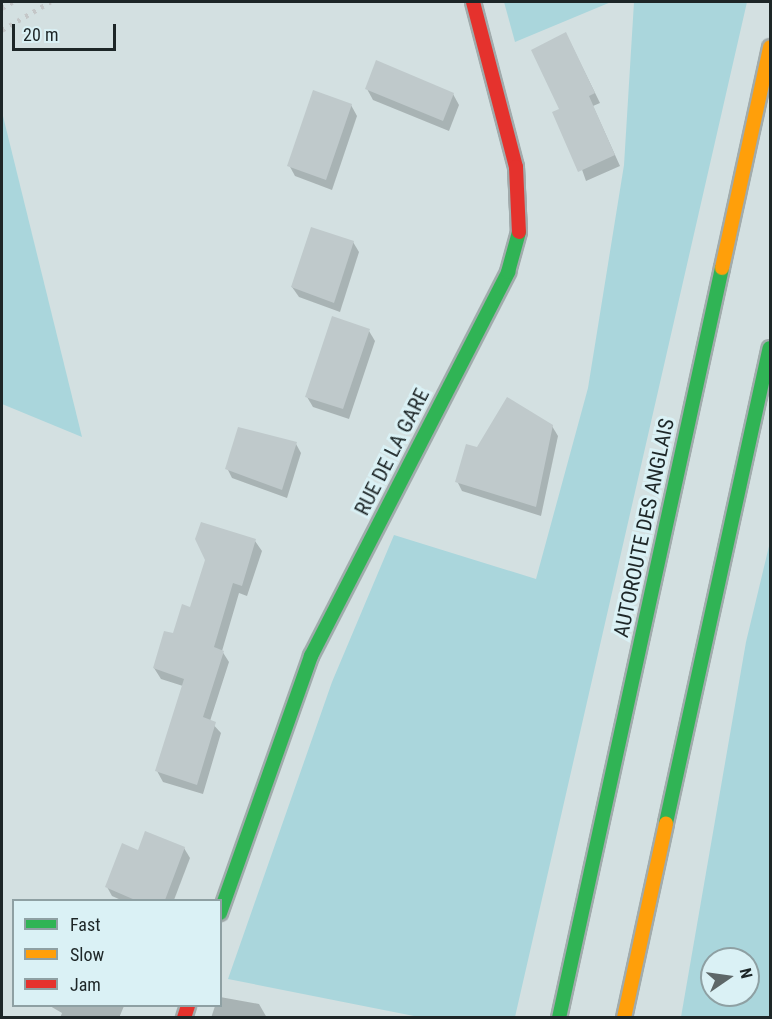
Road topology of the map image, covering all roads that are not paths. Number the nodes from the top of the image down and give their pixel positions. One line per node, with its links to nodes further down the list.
1 (473, 2): 4 (main road, RUE DE LA GARE)
2 (771, 47): 5 (main road, AUTOROUTE DES ANGLAIS)
3 (771, 348): 6 (main road)
4 (222, 907)
5 (559, 1017)
6 (624, 1017)

